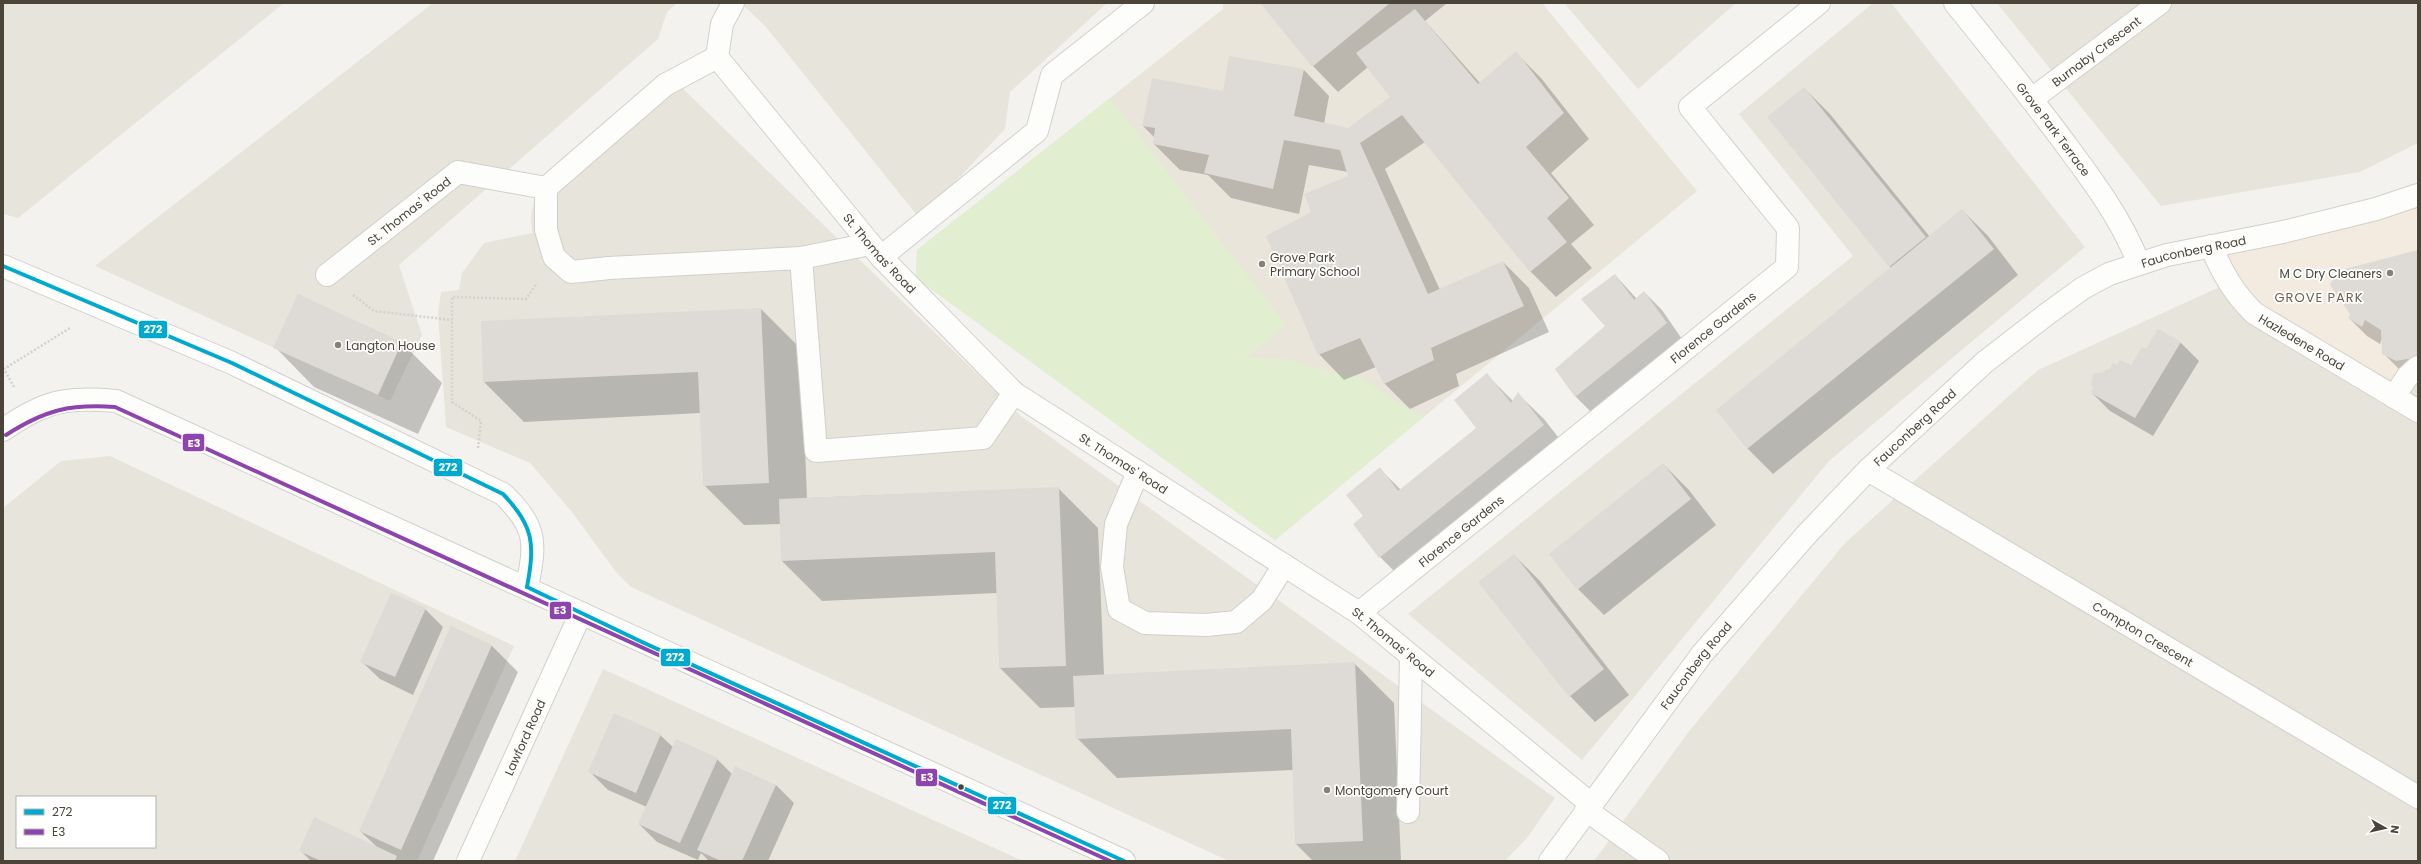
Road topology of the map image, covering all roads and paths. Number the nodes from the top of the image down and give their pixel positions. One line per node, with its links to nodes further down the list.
1 (733, 3): 6 (street)
2 (1143, 3): 11 (street)
3 (1819, 3): 31 (street, Florence Gardens)
4 (1955, 3): 7 (street, Grove Park Terrace)
5 (2160, 3): 7 (street, Burnaby Crescent)
6 (717, 57): 8 (street); 11 (street, St. Thomas' Road)
7 (2032, 99): 14 (street, Grove Park Terrace)
8 (546, 188): 12 (street); 16 (street, St. Thomas' Road)
9 (2418, 196): 10 (street, Fauconberg Road)
10 (2212, 246): 14 (street, Fauconberg Road); 22 (street, Hazledene Road)
11 (876, 251): 13 (street); 21 (street, St. Thomas' Road)
12 (554, 257): 13 (street); 17 (path)
13 (801, 258): 21 (street)
14 (2139, 264): 25 (street, Fauconberg Road)
15 (3, 266): 27 (street)
16 (328, 275): 17 (path)
17 (452, 320): 27 (path)
18 (69, 330): 20 (path)
19 (2418, 367): 22 (street)
20 (4, 369)
21 (1014, 393): 26 (street, St. Thomas' Road)
22 (2394, 397): 23 (street, Hazledene Road)
23 (2418, 411)
24 (3, 430): 29 (street)
25 (1868, 470): 33 (street, Compton Crescent); 34 (street, Fauconberg Road)
26 (1138, 472): 28 (street, St. Thomas' Road); 28 (street)
27 (474, 480): 29 (street)
28 (1284, 565): 31 (street, St. Thomas' Road)
29 (527, 587): 30 (street)
30 (581, 613): 36 (street, Lawford Road); 37 (street)
31 (1359, 613): 32 (street, St. Thomas' Road)
32 (1411, 657): 34 (street, St. Thomas' Road); 35 (street)
33 (2418, 797)
34 (1589, 807): 38 (street, Fauconberg Road); 39 (street, St. Thomas' Road)
35 (1408, 812)
36 (468, 861)
37 (1124, 861)
38 (1550, 861)
39 (1658, 861)

